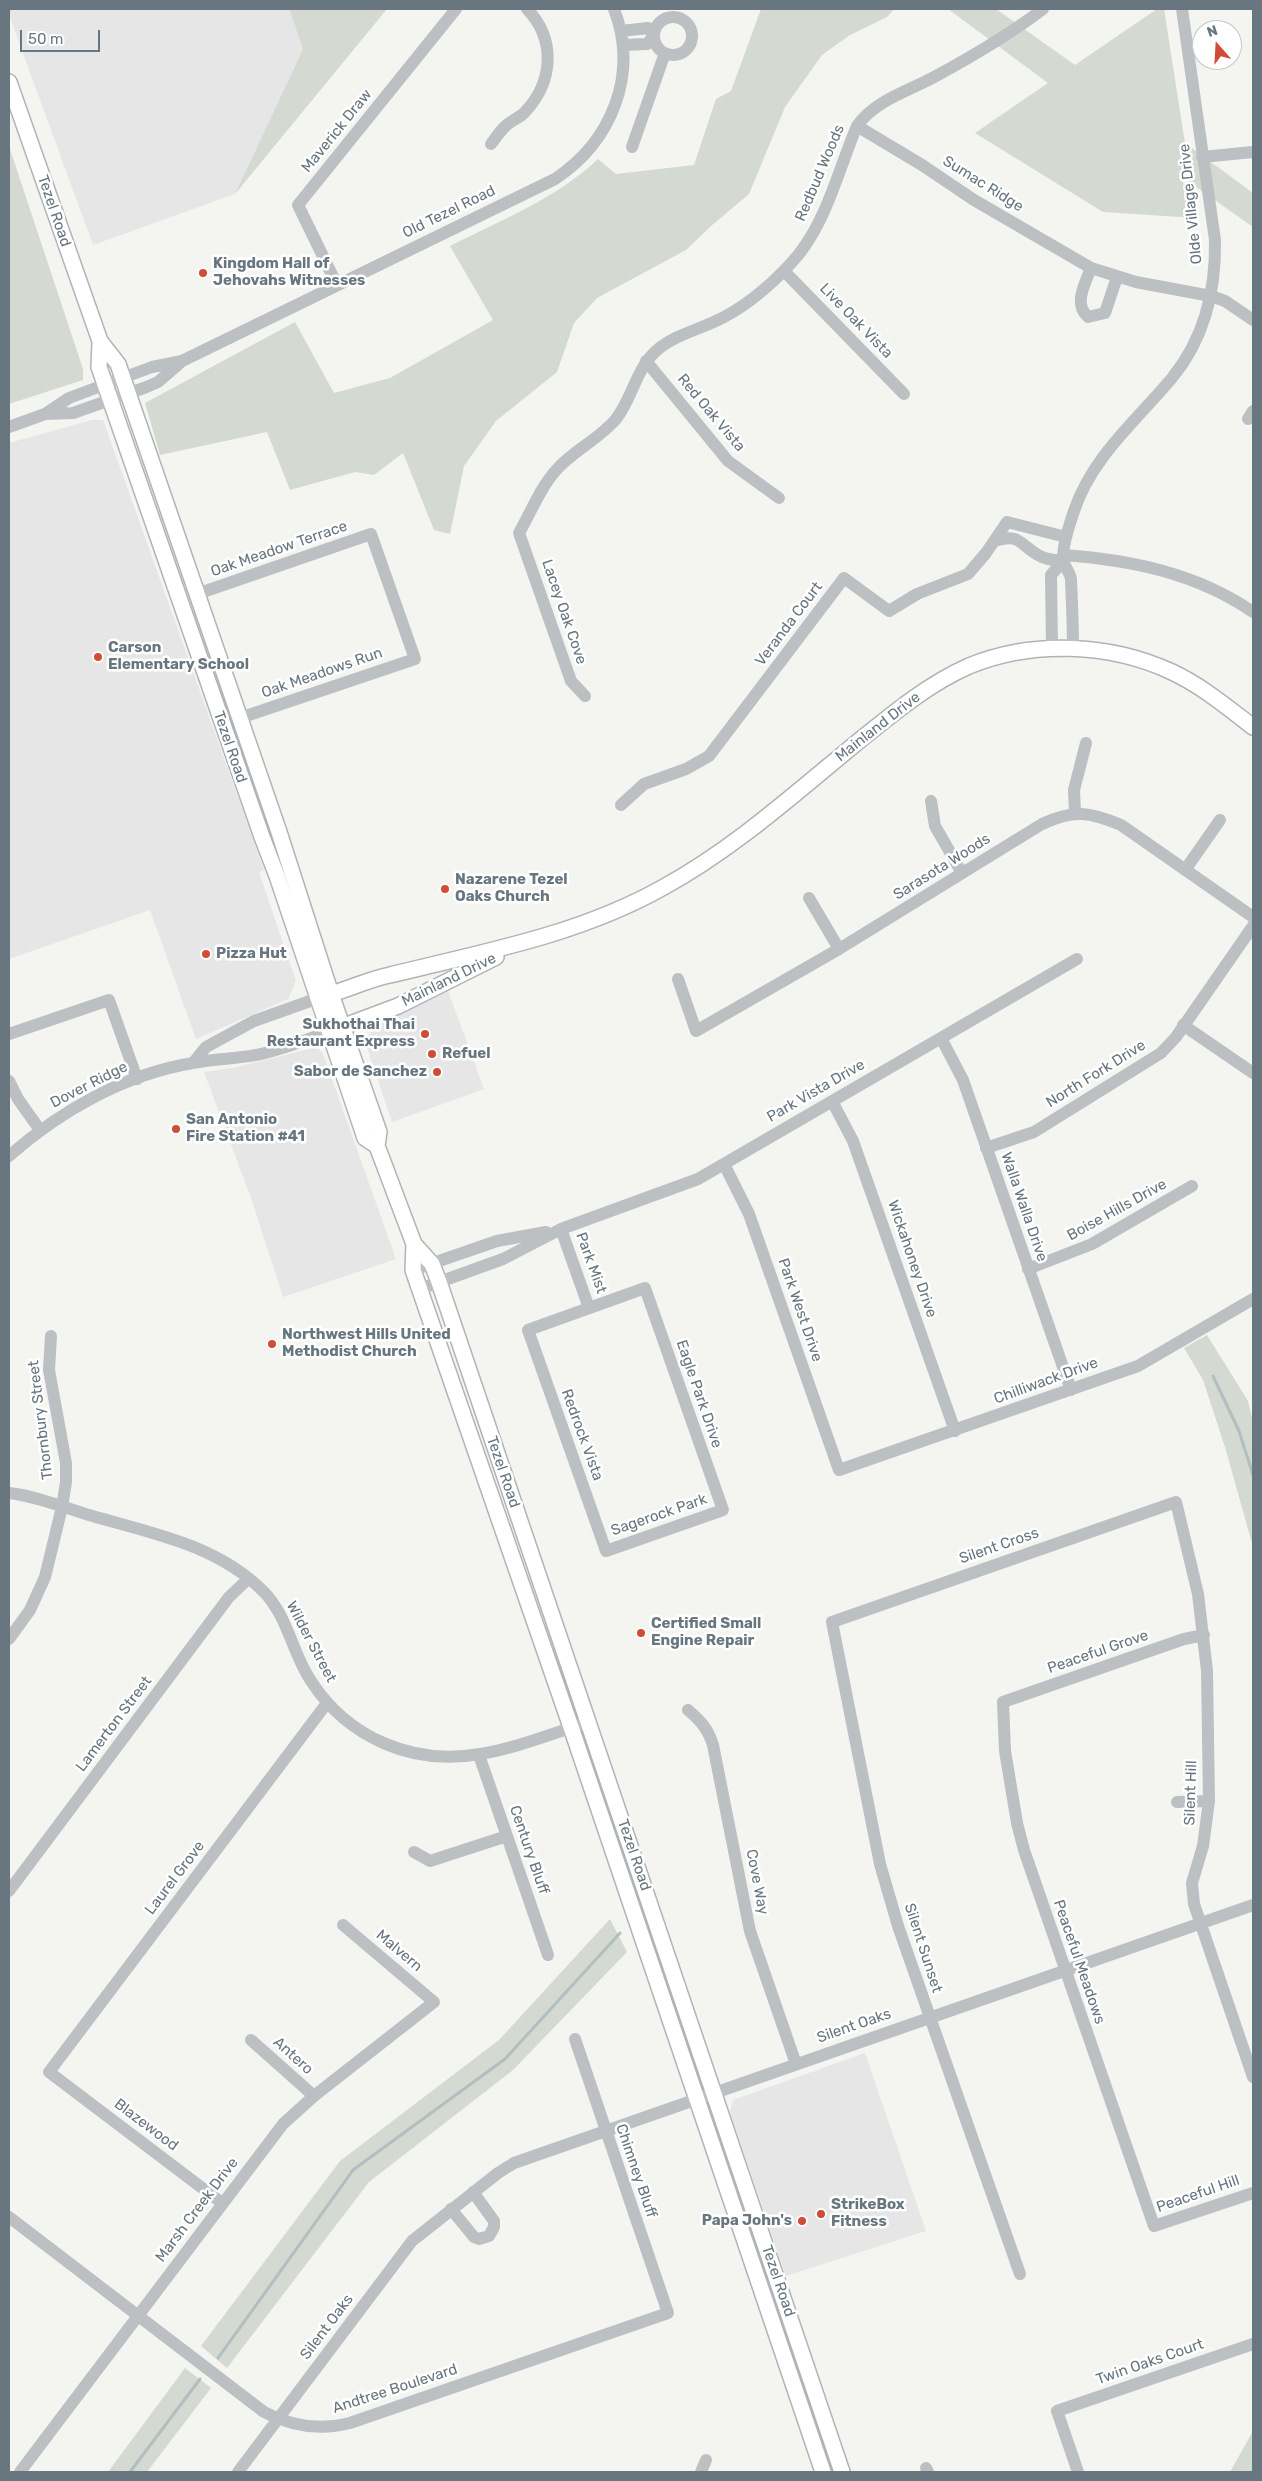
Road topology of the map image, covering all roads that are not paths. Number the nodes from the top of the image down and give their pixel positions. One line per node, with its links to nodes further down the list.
1 (456, 9): 20 (street, Maverick Draw)
2 (526, 9): 13 (street)
3 (614, 9): 7 (street, Old Tezel Road)
4 (1043, 9): 12 (street, Redbud Woods)
5 (1182, 9): 16 (street, Olde Village Drive)
6 (663, 14): 8 (street); 10 (street)
7 (621, 31): 8 (street); 9 (street, Old Tezel Road)
8 (654, 36): 9 (street); 10 (street)
9 (623, 45): 20 (street, Old Tezel Road)
10 (665, 53): 14 (street)
11 (9, 82): 23 (main road, Tezel Road)
12 (857, 126): 17 (street, Sumac Ridge); 18 (street, Redbud Woods)
13 (491, 144)
14 (632, 147)
15 (1253, 152): 16 (street)
16 (1202, 157): 21 (street, Olde Village Drive)
17 (1091, 268): 19 (street, Sumac Ridge); 19 (street)
18 (784, 270): 25 (street, Redbud Woods); 29 (street, Live Oak Vista)
19 (1117, 278): 21 (street, Sumac Ridge)
20 (337, 285): 24 (street, Old Tezel Road)
21 (1211, 296): 22 (street, Sumac Ridge); 35 (street, Olde Village Drive)
22 (1253, 320)
23 (100, 341): 26 (main road, Tezel Road); 27 (main road, Tezel Road)
24 (182, 361): 26 (street, Old Tezel Road); 28 (street, Old Tezel Road)
25 (646, 361): 33 (street, Red Oak Vista); 34 (street, Redbud Woods)
26 (122, 379): 27 (street, Old Tezel Road); 28 (main road, Tezel Road)
27 (105, 385): 30 (main road, Tezel Road); 31 (street, Old Tezel Road)
28 (128, 394): 30 (street, Old Tezel Road); 38 (main road, Tezel Road)
29 (904, 394)
30 (110, 400): 31 (street, Old Tezel Road); 60 (main road, Tezel Road)
31 (45, 414): 32 (street, Old Tezel Road)
32 (9, 426)
33 (779, 498)
34 (519, 533): 43 (street, Lacey Oak Cove)
35 (1066, 537): 36 (street, Veranda Court); 37 (street, Olde Village Drive)
36 (994, 541): 37 (street); 48 (street, Veranda Court)
37 (1063, 558): 39 (street); 40 (street, Olde Village Drive); 41 (street, Olde Village Drive)
38 (197, 594): 42 (street, Oak Meadow Terrace); 44 (main road, Tezel Road)
39 (1253, 612)
40 (1073, 648): 41 (main road, Mainland Drive); 45 (main road, Mainland Drive)
41 (1052, 649): 56 (main road, Mainland Drive)
42 (415, 659): 44 (street, Oak Meadows Run)
43 (586, 696)
44 (240, 718): 60 (main road, Tezel Road)
45 (1253, 727)
46 (1086, 744): 49 (street)
47 (930, 801): 52 (street)
48 (621, 805)
49 (1075, 813): 51 (street, Sarasota Woods); 52 (street, Sarasota Woods)
50 (1220, 820): 51 (street)
51 (1184, 870): 54 (street, Sarasota Woods)
52 (962, 873): 57 (street, Sarasota Woods)
53 (810, 898): 57 (street)
54 (1253, 917)
55 (1253, 926): 61 (street, North Fork Drive)
56 (527, 942): 60 (main road, Mainland Drive); 62 (main road, Mainland Drive)
57 (839, 949): 59 (street, Sarasota Woods)
58 (1077, 959): 64 (street, Park Vista Drive)
59 (678, 979)
60 (324, 996): 62 (main road, Tezel Road); 65 (street)
61 (1184, 1025): 66 (street); 71 (street, North Fork Drive)
62 (335, 1030): 65 (street, Dover Ridge); 76 (main road, Tezel Road)
63 (9, 1034): 67 (street)
64 (941, 1038): 69 (street, Park Vista Drive); 71 (street, Walla Walla Drive)
65 (193, 1063): 67 (street, Dover Ridge)
66 (1253, 1073)
67 (137, 1079): 70 (street, Dover Ridge)
68 (9, 1081): 70 (street)
69 (832, 1100): 73 (street, Park Vista Drive); 86 (street, Wickahoney Drive)
70 (40, 1130): 72 (street, Dover Ridge)
71 (986, 1148): 78 (street, Walla Walla Drive)
72 (9, 1156)
73 (724, 1164): 75 (street, Park Vista Drive); 87 (street, Park West Drive)
74 (1192, 1186): 78 (street, Boise Hills Drive)
75 (561, 1229): 77 (street, Park Vista Drive); 80 (street, Park Vista Drive); 83 (street, Park Mist)
76 (414, 1244): 77 (main road, Tezel Road); 79 (main road, Tezel Road)
77 (432, 1264): 79 (street, Park Vista Drive); 80 (main road, Tezel Road)
78 (1028, 1269): 85 (street, Walla Walla Drive)
79 (413, 1270): 81 (main road, Tezel Road)
80 (439, 1282): 81 (street, Park Vista Drive); 100 (main road, Tezel Road)
81 (420, 1289): 101 (main road, Tezel Road)
82 (1253, 1300): 85 (street, Chilliwack Drive)
83 (589, 1308): 91 (street, Eagle Park Drive); 92 (street, Redrock Vista)
84 (51, 1336): 90 (street, Thornbury Street)
85 (1071, 1390): 86 (street, Chilliwack Drive)
86 (955, 1431): 87 (street, Chilliwack Drive)
87 (839, 1470)
88 (9, 1493): 90 (street, Wilder Street)
89 (1176, 1502): 94 (street, Silent Cross); 95 (street, Silent Hill)
90 (62, 1507): 93 (street, Wilder Street); 96 (street, Thornbury Street)
91 (723, 1510): 92 (street, Sagerock Park)
92 (606, 1551)
93 (248, 1579): 98 (street, Wilder Street); 107 (street, Lamerton Street)
94 (832, 1622): 114 (street, Silent Sunset)
95 (1204, 1635): 97 (street, Peaceful Grove); 103 (street, Silent Hill)
96 (9, 1639)
97 (1003, 1702): 112 (street, Peaceful Meadows)
98 (327, 1703): 102 (street, Wilder Street); 118 (street, Laurel Grove)
99 (688, 1710): 117 (street, Cove Way)
100 (589, 1722): 101 (street, Wilder Street); 120 (main road, Tezel Road)
101 (571, 1727): 102 (street, Wilder Street); 122 (main road, Tezel Road)
102 (479, 1755): 105 (street, Century Bluff)
103 (1209, 1801): 104 (street); 109 (street, Silent Hill)
104 (1177, 1802)
105 (507, 1836): 106 (street); 111 (street, Century Bluff)
106 (414, 1852)
107 (9, 1891)
108 (1253, 1905): 109 (street, Silent Oaks)
109 (1200, 1923): 112 (street, Silent Oaks); 119 (street, Silent Hill)
110 (343, 1925): 113 (street, Malvern)
111 (548, 1955)
112 (1064, 1970): 114 (street, Silent Oaks); 129 (street, Peaceful Meadows)
113 (434, 2002): 121 (street, Marsh Creek Drive)
114 (929, 2017): 117 (street, Silent Oaks); 130 (street, Silent Sunset)
115 (575, 2039): 123 (street, Chimney Bluff)
116 (251, 2040): 121 (street, Antero)
117 (796, 2064): 120 (street, Silent Oaks)
118 (49, 2072): 126 (street, Blazewood)
119 (1253, 2077)
120 (715, 2092): 122 (street, Silent Oaks); 138 (main road, Tezel Road)
121 (314, 2096): 126 (street, Marsh Creek Drive)
122 (697, 2098): 123 (street, Silent Oaks); 137 (main road, Tezel Road)
123 (605, 2130): 124 (street, Silent Oaks); 131 (street, Chimney Bluff)
124 (473, 2192): 127 (street, Silent Oaks); 127 (street)
125 (1253, 2193): 129 (street, Peaceful Hill)
126 (222, 2203): 132 (street, Marsh Creek Drive)
127 (451, 2209): 134 (street, Silent Oaks)
128 (9, 2217): 132 (street, Andtree Boulevard)
129 (1154, 2226)
130 (1020, 2274)
131 (668, 2313): 134 (street, Andtree Boulevard)
132 (138, 2315): 134 (street, Andtree Boulevard); 135 (street, Marsh Creek Drive)
133 (1253, 2344): 139 (street, Twin Oaks Court)
134 (278, 2419): 136 (street, Silent Oaks)
135 (20, 2472)
136 (238, 2472)
137 (823, 2472)
138 (842, 2472)
139 (1078, 2472)

